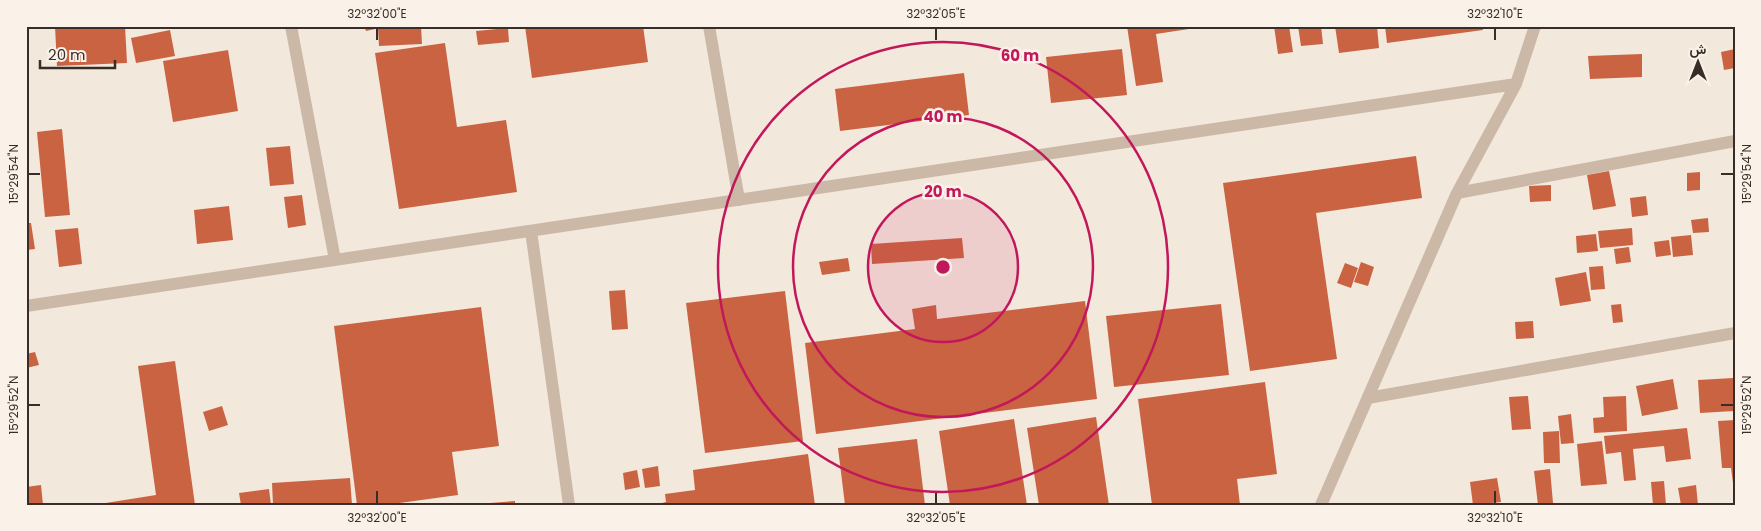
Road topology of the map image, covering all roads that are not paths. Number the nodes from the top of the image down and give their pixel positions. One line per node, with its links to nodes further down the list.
1 (291, 26): 9 (street)
2 (709, 26): 7 (street)
3 (1535, 26): 4 (street)
4 (1516, 84): 6 (street); 7 (street)
5 (1735, 141): 6 (street)
6 (1457, 193): 12 (street)
7 (739, 200): 8 (street)
8 (531, 231): 9 (street); 13 (street)
9 (335, 260): 10 (street)
10 (26, 306)
11 (1735, 333): 12 (street)
12 (1368, 398): 14 (street)
13 (569, 505)
14 (1321, 505)

